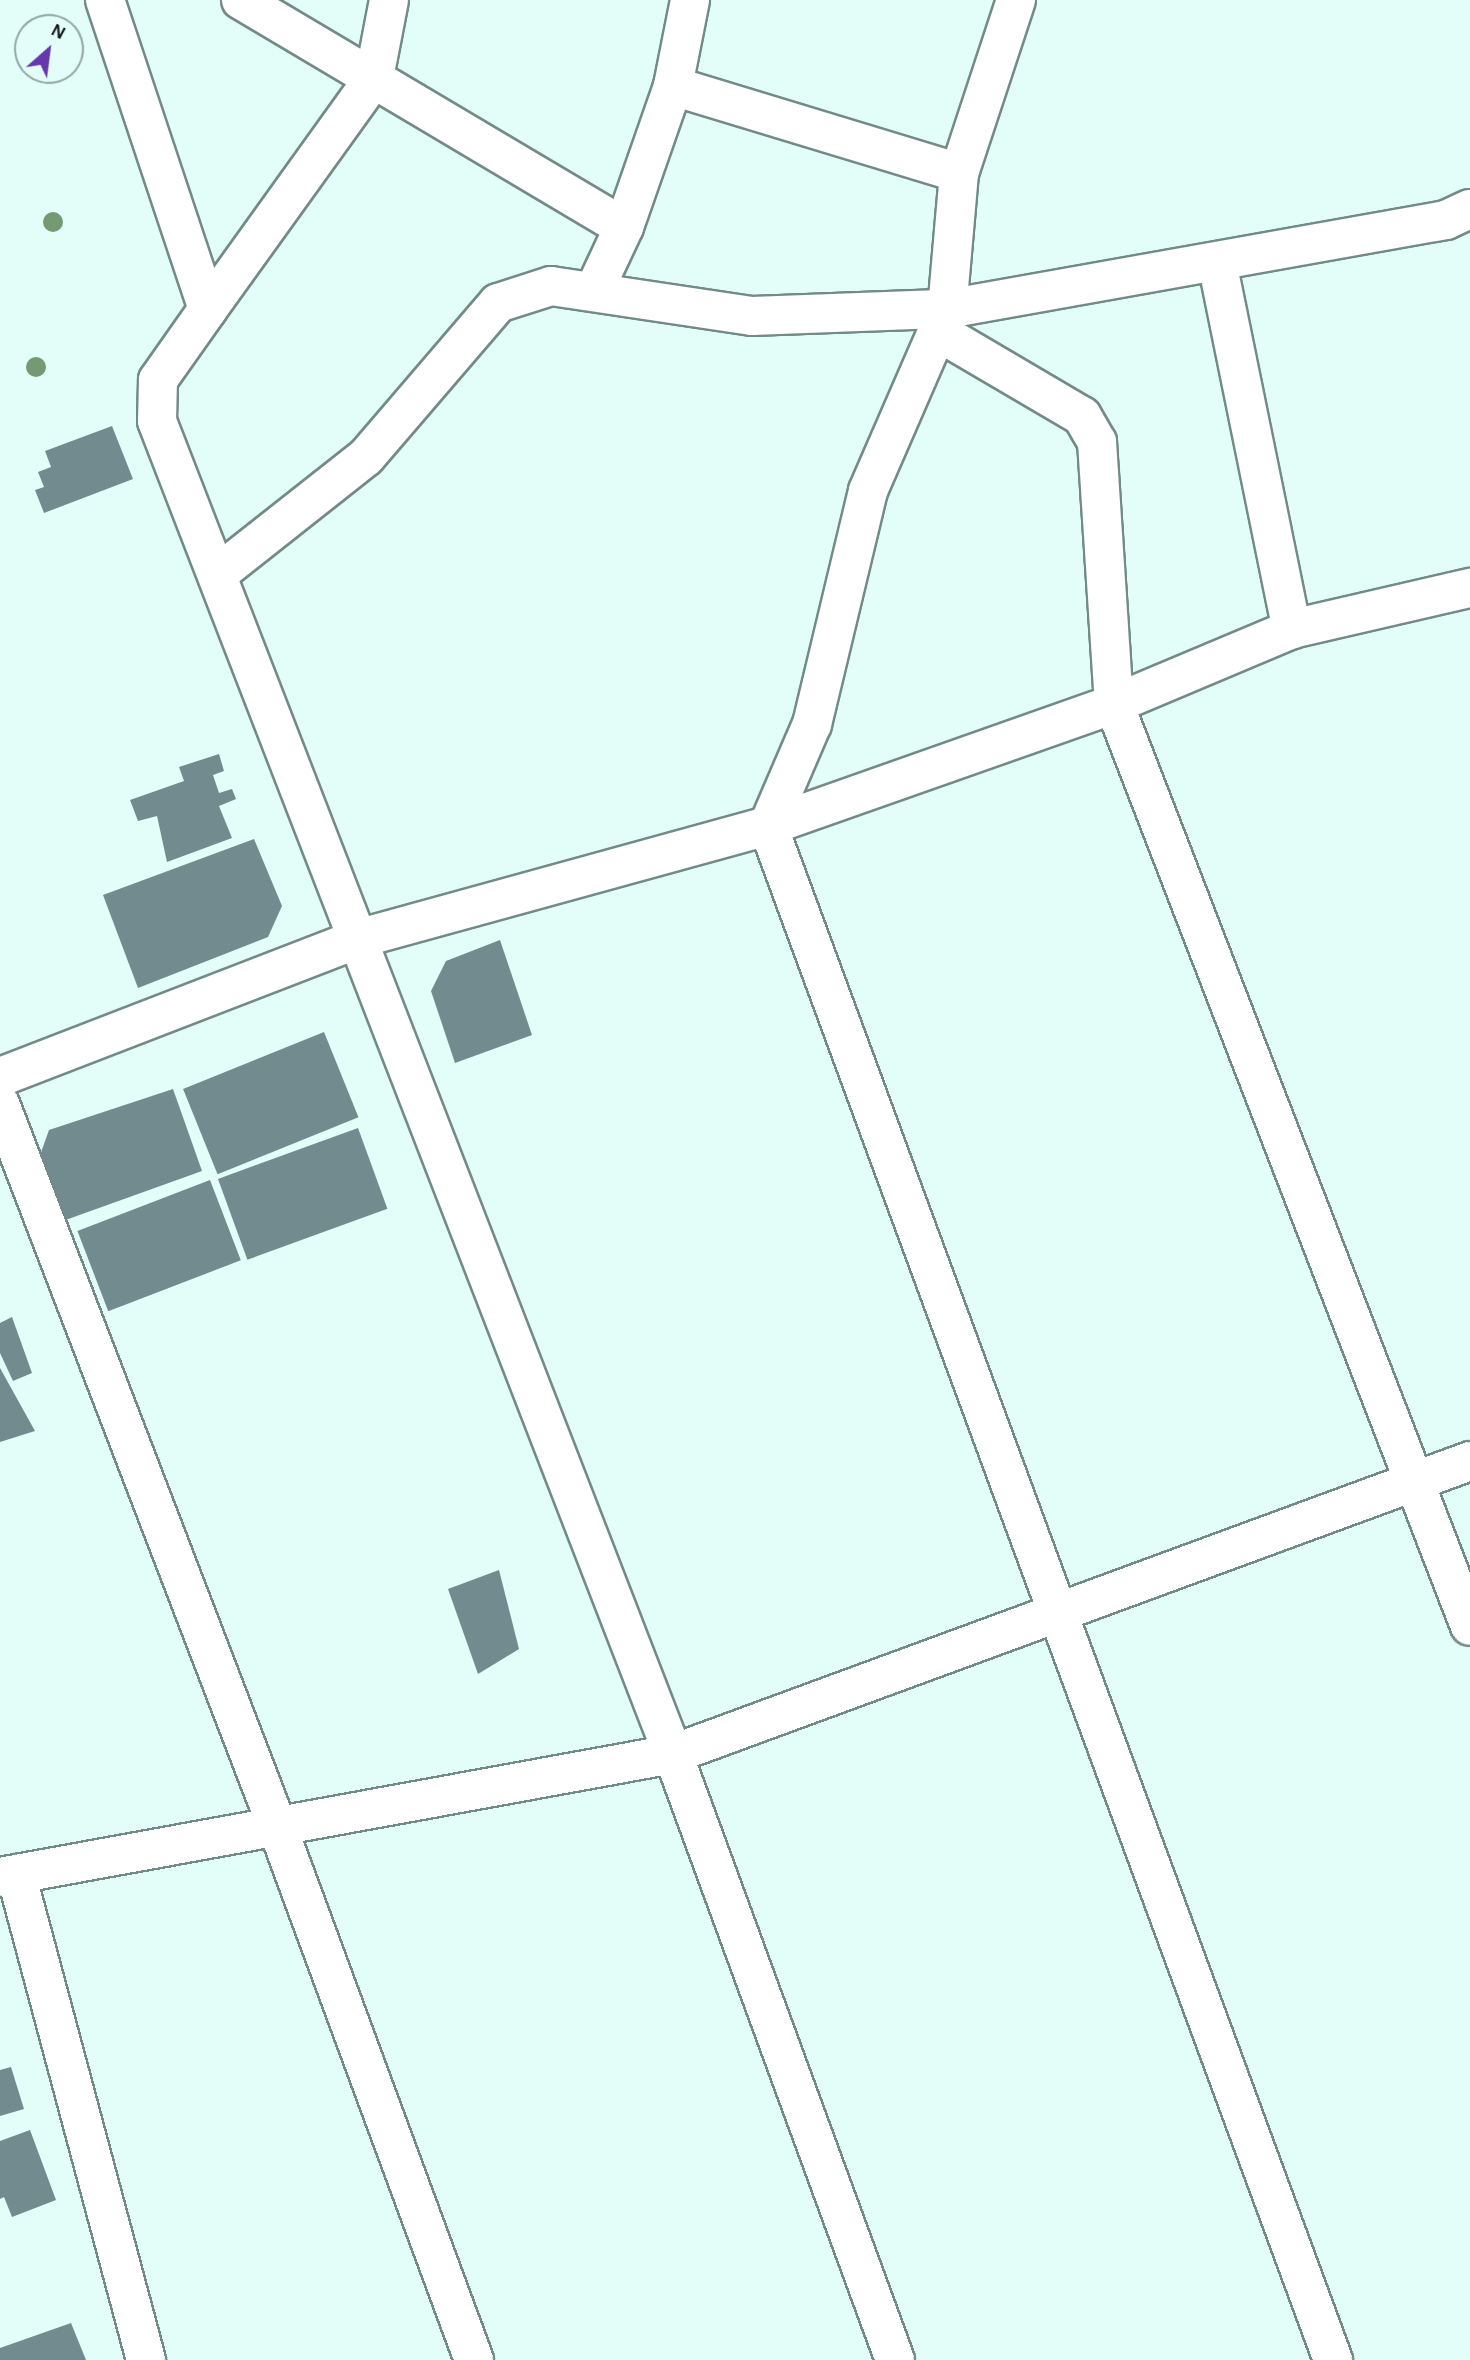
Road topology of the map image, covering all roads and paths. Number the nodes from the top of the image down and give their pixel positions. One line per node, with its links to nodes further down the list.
1 (105, 0): 13 (street)
2 (241, 0): 6 (street)
3 (389, 0): 6 (street)
4 (690, 0): 7 (street)
5 (1016, 0): 8 (street)
6 (373, 78): 10 (street); 13 (street)
7 (673, 86): 8 (street); 10 (street)
8 (959, 173): 14 (street)
9 (1470, 209): 11 (street)
10 (624, 228): 12 (street)
11 (1217, 262): 14 (street); 17 (street)
12 (594, 291): 14 (street); 15 (street)
13 (208, 309): 15 (street)
14 (942, 320): 18 (street); 19 (street)
15 (219, 573): 20 (street)
16 (1470, 587): 17 (street)
17 (1292, 629): 18 (street)
18 (1114, 704): 19 (street); 24 (street)
19 (768, 826): 20 (street); 25 (street)
20 (357, 939): 21 (street); 27 (street)
21 (0, 1077)
22 (0, 1104): 28 (street)
23 (1470, 1461): 24 (street)
24 (1414, 1482): 25 (street); 26 (street)
25 (1058, 1612): 27 (street); 33 (street)
26 (1470, 1626)
27 (673, 1754): 28 (street); 32 (street)
28 (277, 1826): 29 (street); 31 (street)
29 (8, 1875): 30 (street)
30 (146, 2360)
31 (474, 2360)
32 (895, 2360)
33 (1333, 2360)

